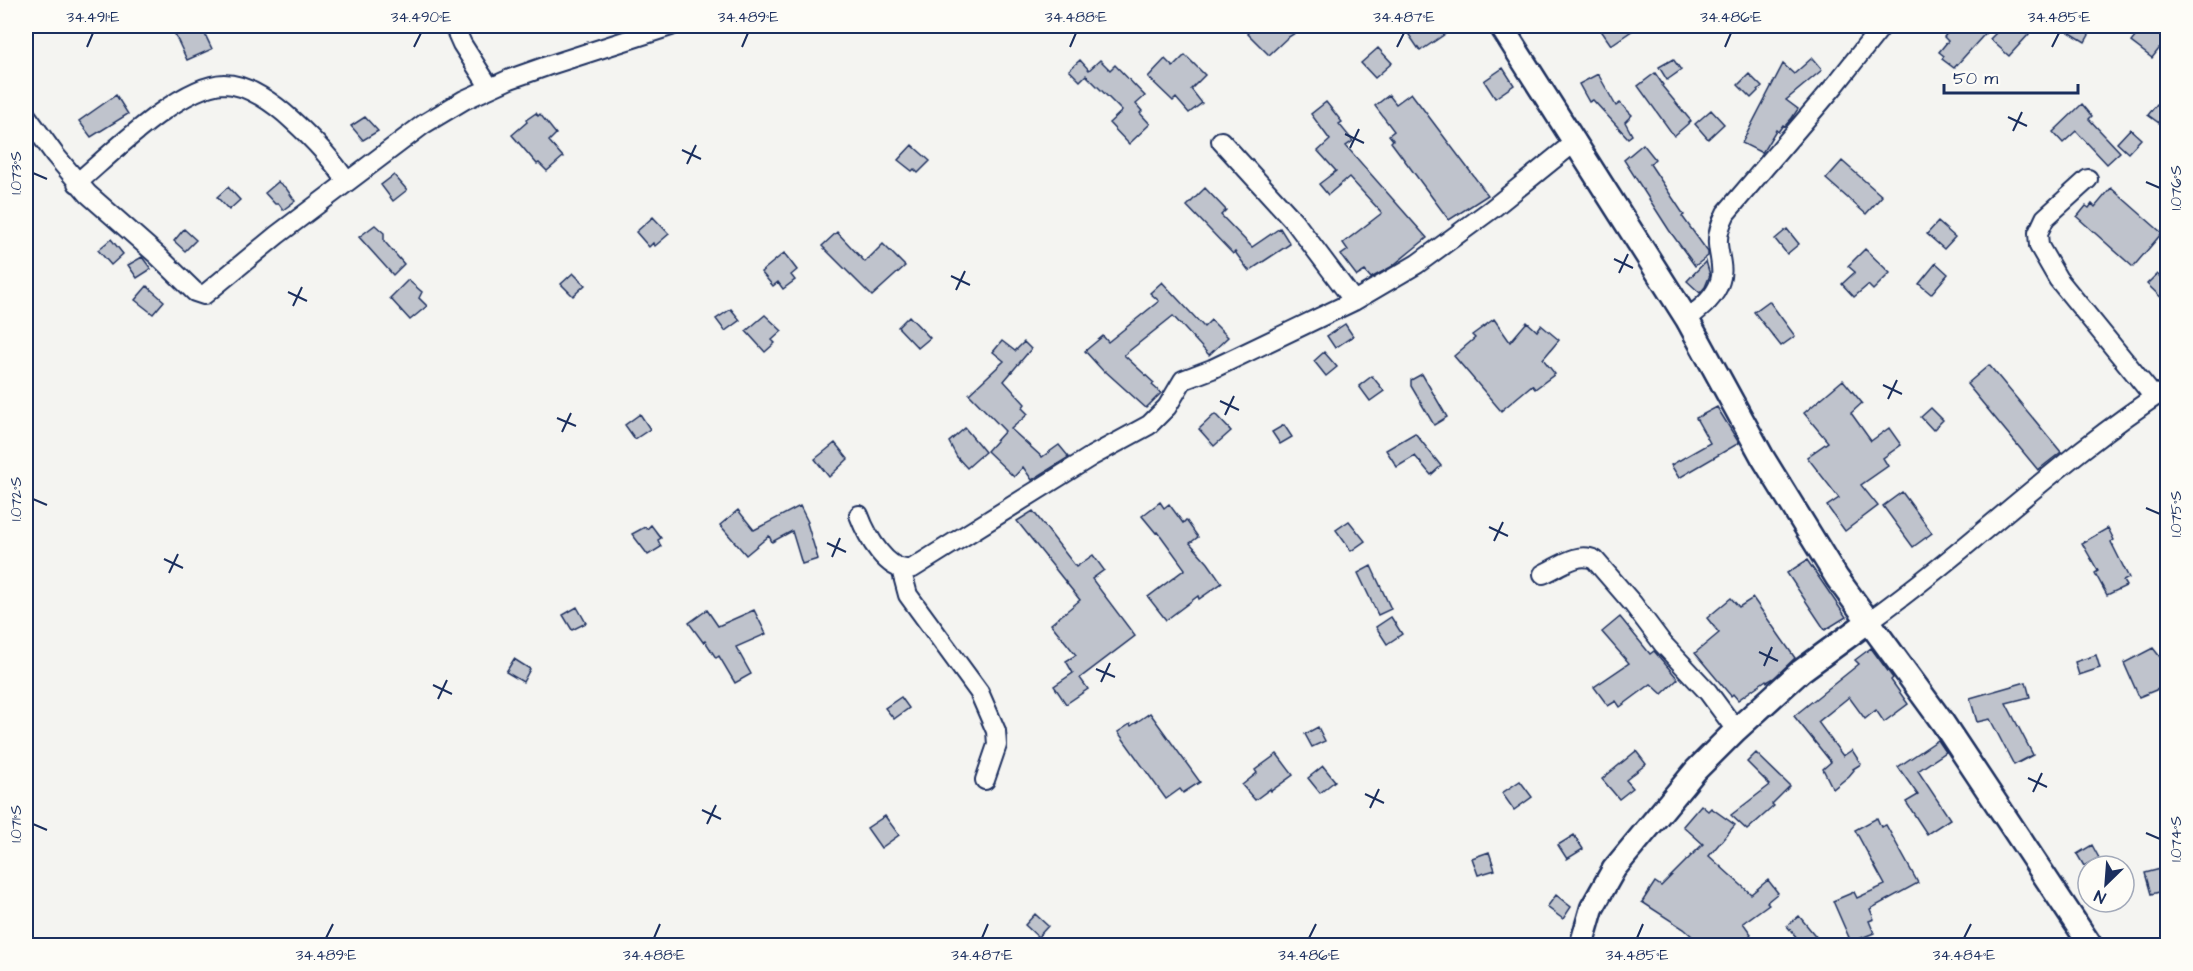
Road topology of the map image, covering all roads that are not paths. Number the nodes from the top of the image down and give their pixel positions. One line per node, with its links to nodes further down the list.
1 (454, 26): 5 (street)
2 (671, 26): 5 (street)
3 (1501, 26): 8 (street)
4 (1882, 26): 13 (street)
5 (490, 88): 10 (street)
6 (26, 115): 11 (street)
7 (1221, 141): 12 (street)
8 (1576, 141): 12 (street); 13 (street)
9 (2088, 179): 14 (street)
10 (347, 182): 11 (street); 11 (street)
11 (77, 183)
12 (1354, 301): 16 (street)
13 (1687, 319): 18 (street)
14 (2161, 393): 18 (street)
15 (859, 515): 16 (street)
16 (901, 569): 20 (street)
17 (1543, 574): 19 (street)
18 (1869, 621): 19 (street); 22 (street)
19 (1736, 730): 21 (street)
20 (985, 780)
21 (1581, 945)
22 (2091, 945)

